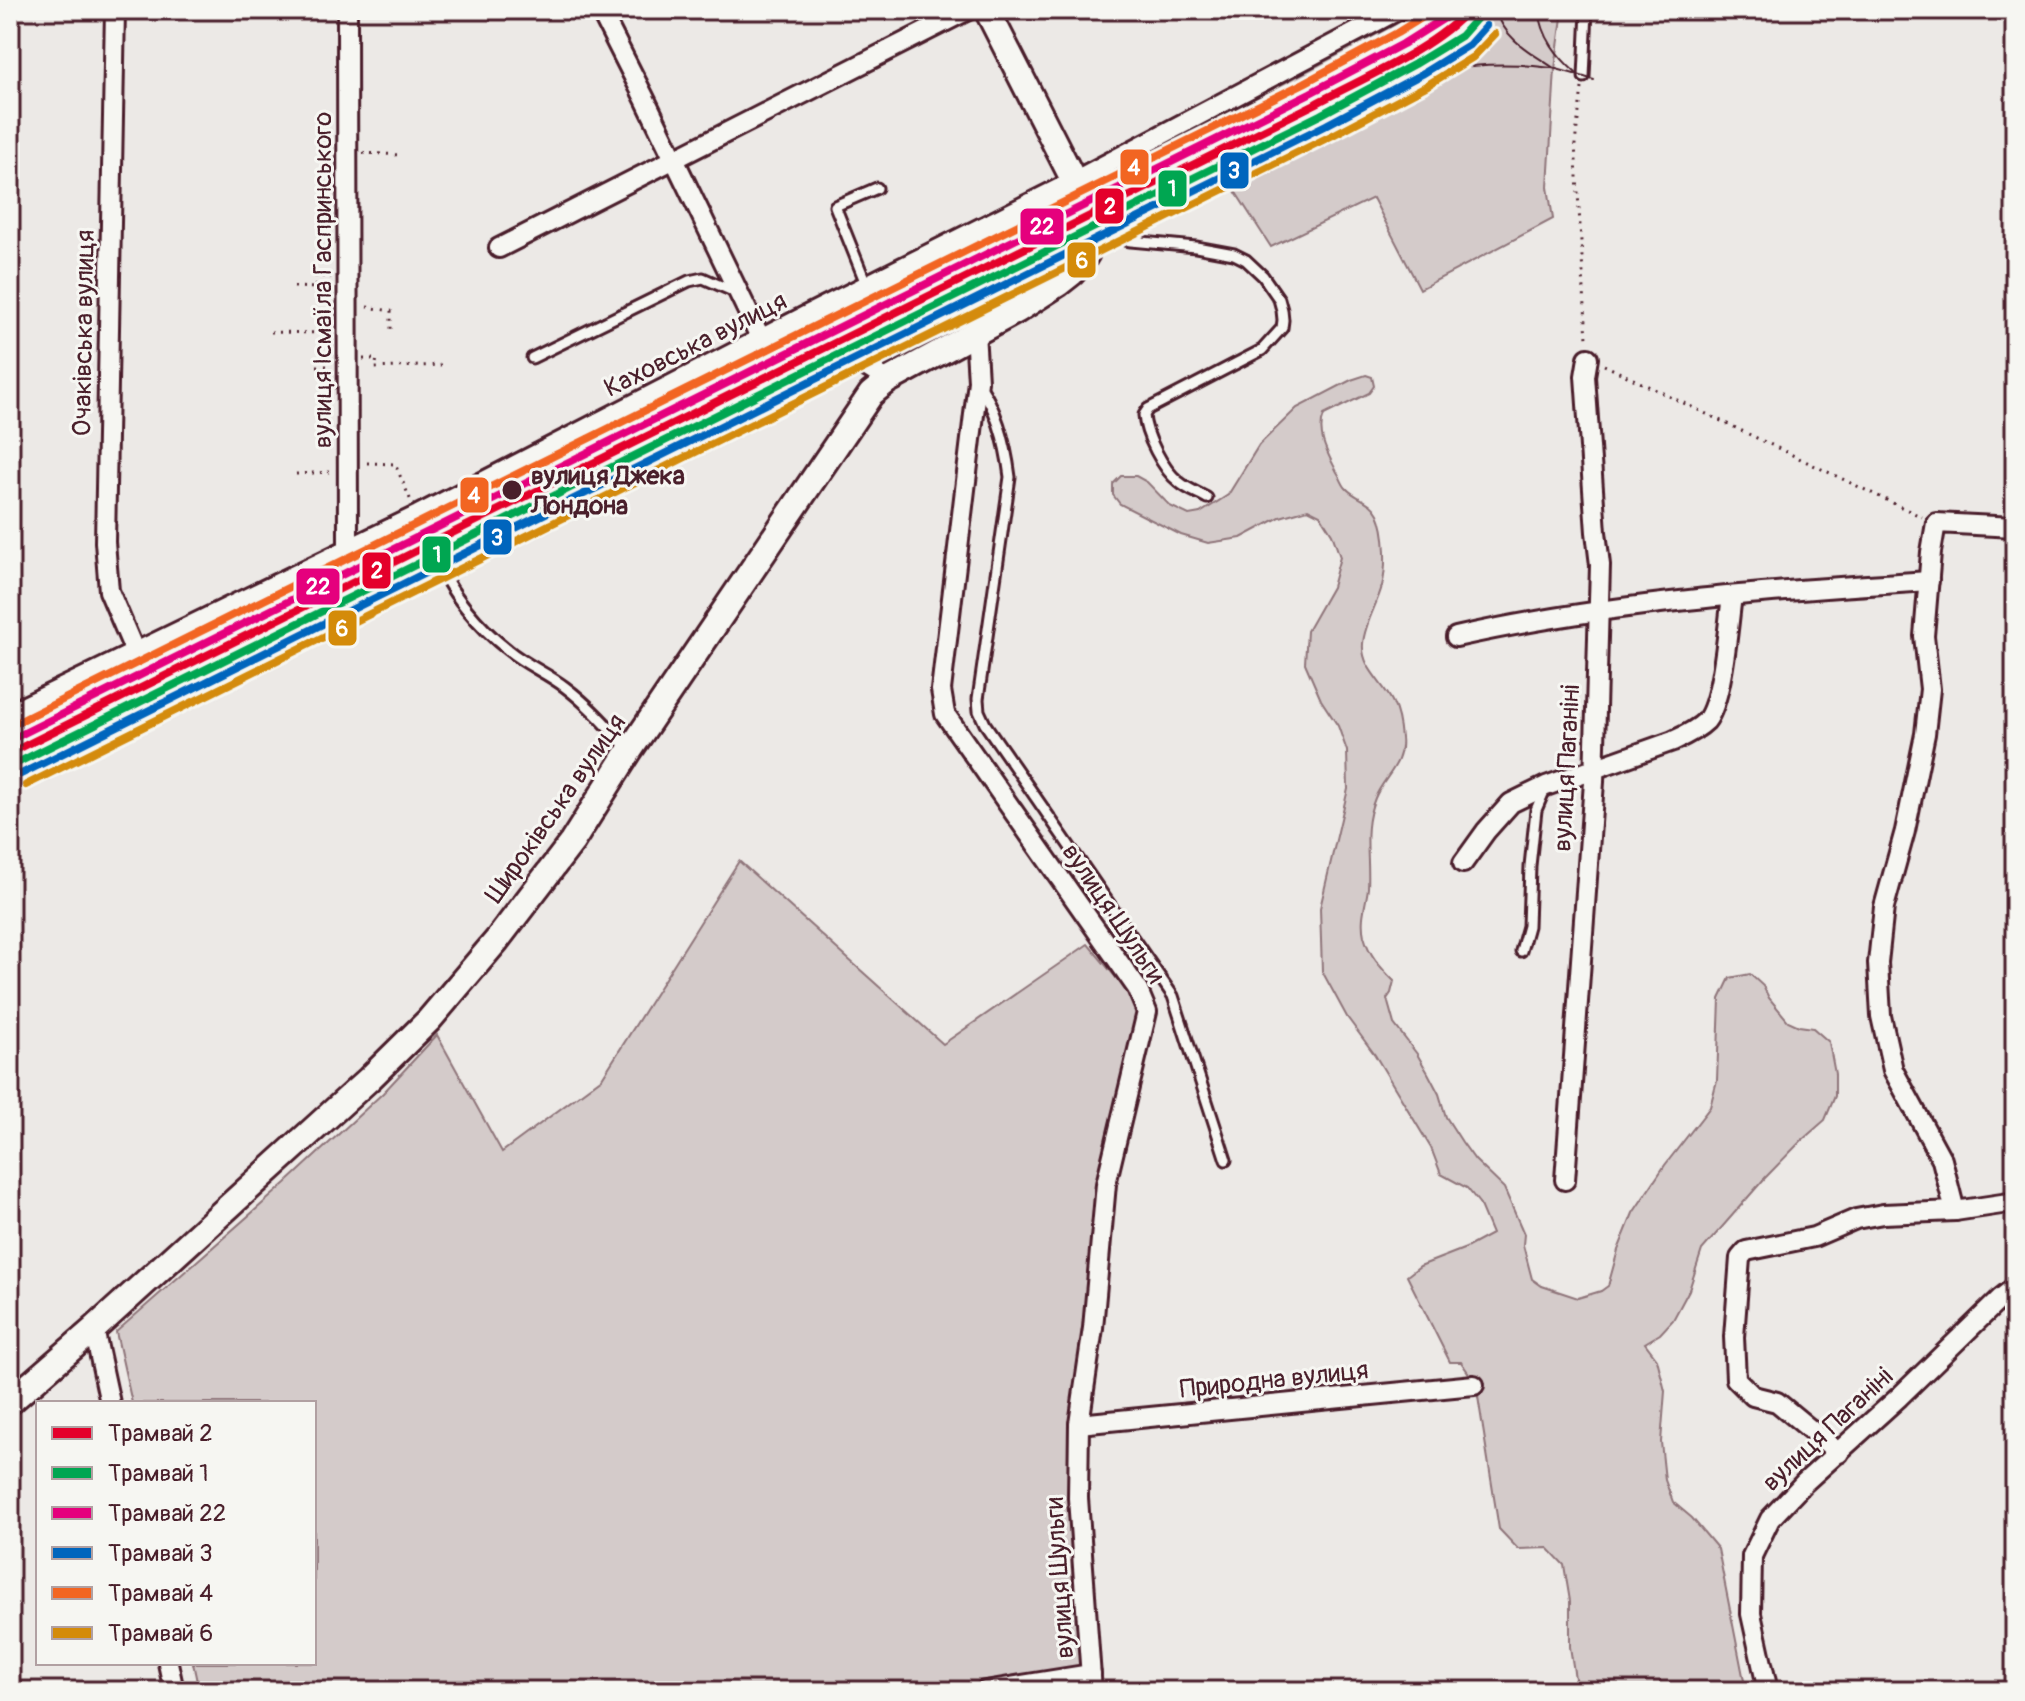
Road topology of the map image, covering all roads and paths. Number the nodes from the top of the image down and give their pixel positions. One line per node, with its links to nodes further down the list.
1 (115, 10): 43 (street, Очаківська вулиця)
2 (347, 10): 9 (street, вулиця Ісмаїла Гаспринського)
3 (600, 10): 11 (street)
4 (968, 10): 11 (street)
5 (987, 10): 12 (main road)
6 (1398, 10): 12 (street, Каховська вулиця)
7 (1587, 10): 8 (lane)
8 (1584, 77): 27 (path)
9 (347, 152): 10 (path); 16 (street, вулиця Ісмаїла Гаспринського)
10 (401, 155)
11 (673, 159): 15 (street); 19 (street)
12 (1074, 181): 14 (main road); 17 (street, Каховська вулиця)
13 (877, 188): 17 (lane)
14 (1094, 227): 23 (main road, Широківська вулиця); 33 (lane)
15 (499, 248)
16 (347, 277): 18 (path); 20 (street, вулиця Ісмаїла Гаспринського)
17 (867, 286): 24 (street, Каховська вулиця)
18 (294, 287)
19 (740, 295): 24 (street); 26 (lane)
20 (347, 312): 21 (path); 22 (path); 25 (street, вулиця Ісмаїла Гаспринського)
21 (391, 329)
22 (271, 332)
23 (975, 332): 29 (main road, Широківська вулиця); 30 (street, вулиця Шульги)
24 (761, 339): 34 (street, Каховська вулиця)
25 (348, 358): 28 (path); 31 (street, вулиця Ісмаїла Гаспринського)
26 (532, 358)
27 (1588, 358): 35 (path); 41 (street, вулиця Паганіні)
28 (441, 365)
29 (887, 381): 38 (street); 45 (main road, Широківська вулиця)
30 (978, 381): 51 (lane); 60 (street, вулиця Шульги)
31 (349, 466): 32 (path); 34 (path); 37 (street, вулиця Ісмаїла Гаспринського)
32 (296, 474)
33 (1207, 498)
34 (418, 515): 37 (street, Каховська вулиця)
35 (1936, 523): 36 (street); 39 (street)
36 (2015, 527)
37 (348, 550): 43 (street, Каховська вулиця)
38 (437, 558): 45 (lane); 47 (street)
39 (1929, 581): 40 (street); 54 (street)
40 (1732, 596): 41 (street); 46 (street)
41 (1599, 612): 42 (street); 46 (street, вулиця Паганіні)
42 (1456, 637)
43 (135, 652): 44 (street, Каховська вулиця)
44 (10, 713)
45 (630, 750): 56 (main road, Широківська вулиця)
46 (1594, 769): 48 (street); 52 (street, вулиця Паганіні)
47 (10, 773)
48 (1546, 786): 49 (street); 50 (lane)
49 (1463, 863)
50 (1521, 951)
51 (1226, 1160)
52 (1565, 1180)
53 (2015, 1202): 54 (street)
54 (1955, 1211): 61 (street)
55 (2015, 1287): 61 (street, вулиця Паганіні)
56 (94, 1329): 58 (street); 59 (main road, Широківська вулиця)
57 (1474, 1385): 60 (street, Природна вулиця)
58 (110, 1401)
59 (10, 1402)
60 (1079, 1424): 63 (street, вулиця Шульги)
61 (1839, 1453): 66 (street, вулиця Паганіні)
62 (168, 1665): 64 (street)
63 (1092, 1682): 65 (street)
64 (174, 1691)
65 (985, 1691)
66 (1768, 1691)

